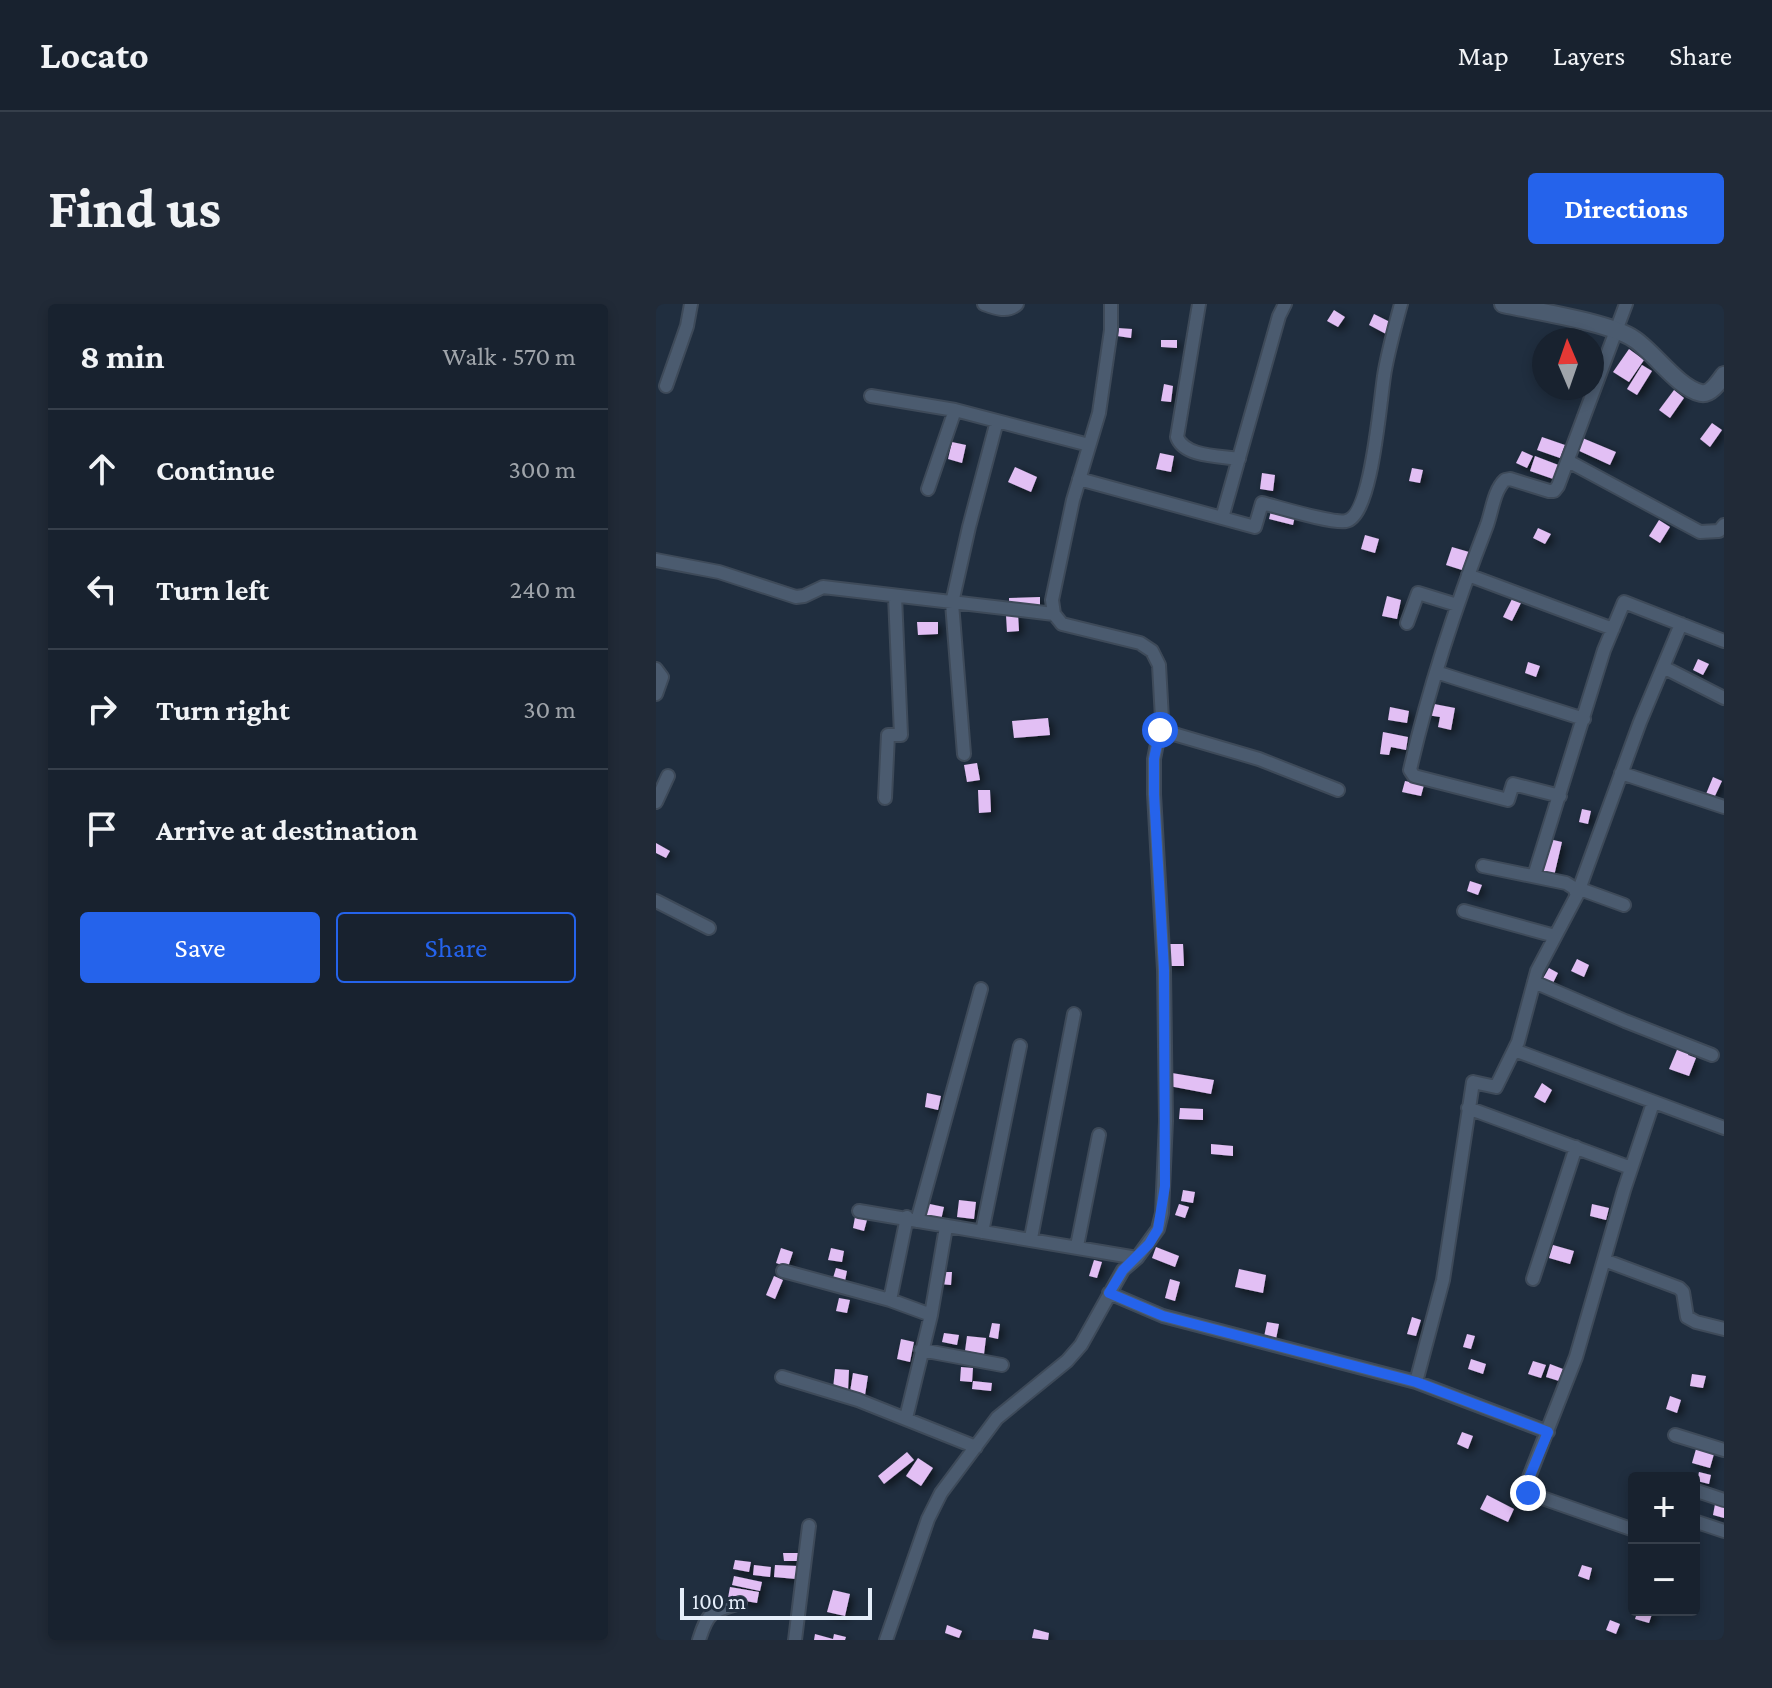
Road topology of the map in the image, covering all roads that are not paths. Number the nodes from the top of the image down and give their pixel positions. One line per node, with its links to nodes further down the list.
1 (691, 304): 13 (street)
2 (984, 304): 3 (street)
3 (1017, 304)
4 (1111, 304): 17 (street)
5 (1199, 304): 18 (street)
6 (1285, 304): 18 (street)
7 (1401, 304): 22 (street)
8 (1503, 304): 10 (street)
9 (1626, 304): 11 (street)
10 (1532, 307): 11 (street)
11 (1615, 331): 12 (street); 19 (street)
12 (1724, 375)
13 (666, 386)
14 (871, 396): 15 (street)
15 (955, 410): 16 (street); 21 (street)
16 (997, 421): 17 (street); 27 (street)
17 (1089, 445): 20 (street)
18 (1239, 459): 22 (street)
19 (1568, 461): 23 (street); 25 (street)
20 (1079, 479): 22 (street); 29 (street)
21 (928, 489)
22 (1222, 518)
23 (1724, 525)
24 (656, 560): 26 (street)
25 (1468, 575): 28 (street); 32 (street)
26 (895, 596): 27 (street); 46 (street)
27 (952, 603): 29 (street); 41 (street)
28 (1457, 605): 30 (street); 36 (street)
29 (1054, 614): 40 (street)
30 (1407, 623)
31 (1681, 624): 32 (street); 33 (street); 34 (street)
32 (1613, 629): 39 (street)
33 (1724, 641)
34 (1663, 667): 38 (street); 42 (street)
35 (656, 669): 37 (street)
36 (1436, 672): 39 (street); 45 (street)
37 (656, 694)
38 (1724, 698)
39 (1584, 719): 45 (street)
40 (1160, 730): 44 (street); 75 (street)
41 (964, 754)
42 (1621, 773): 48 (street); 51 (street)
43 (668, 776): 47 (street)
44 (1338, 790)
45 (1560, 796): 50 (street)
46 (885, 798)
47 (656, 802)
48 (1724, 807)
49 (1483, 866): 50 (street)
50 (1534, 876): 51 (street)
51 (1578, 892): 53 (street); 56 (street)
52 (656, 901): 55 (street)
53 (1624, 905)
54 (1464, 911): 56 (street)
55 (709, 928)
56 (1555, 936): 57 (street)
57 (1534, 982): 61 (street); 62 (street)
58 (981, 989): 70 (street)
59 (1074, 1014): 73 (street)
60 (1020, 1046): 72 (street)
61 (1514, 1050): 63 (street); 64 (street)
62 (1712, 1055)
63 (1653, 1103): 65 (street); 68 (street)
64 (1468, 1108): 67 (street); 86 (street)
65 (1724, 1128)
66 (1099, 1135): 74 (street)
67 (1576, 1147): 68 (street); 78 (street)
68 (1631, 1168): 76 (street)
69 (859, 1211): 70 (street)
70 (912, 1219): 71 (street); 80 (street)
71 (946, 1227): 72 (street); 81 (street)
72 (982, 1232): 73 (street)
73 (1031, 1238): 74 (street)
74 (1077, 1246): 75 (street)
75 (1137, 1258): 79 (street)
76 (1604, 1260): 82 (street); 88 (street)
77 (783, 1271): 80 (street)
78 (1533, 1279)
79 (1109, 1293): 86 (street); 90 (street)
80 (890, 1300): 81 (street)
81 (931, 1315): 83 (street)
82 (1723, 1327)
83 (921, 1350): 84 (street); 87 (street)
84 (1002, 1365)
85 (782, 1377): 87 (street)
86 (1416, 1382): 88 (street)
87 (906, 1418): 90 (street)
88 (1548, 1432): 96 (street)
89 (1675, 1435): 91 (street)
90 (976, 1447): 101 (street)
91 (1724, 1450)
92 (1700, 1492): 93 (street)
93 (1724, 1500)
94 (1700, 1523): 97 (street)
95 (809, 1526): 100 (street)
96 (1628, 1528)
97 (1724, 1531)
98 (740, 1603): 99 (street)
99 (699, 1640)
100 (795, 1640)
101 (886, 1640)

